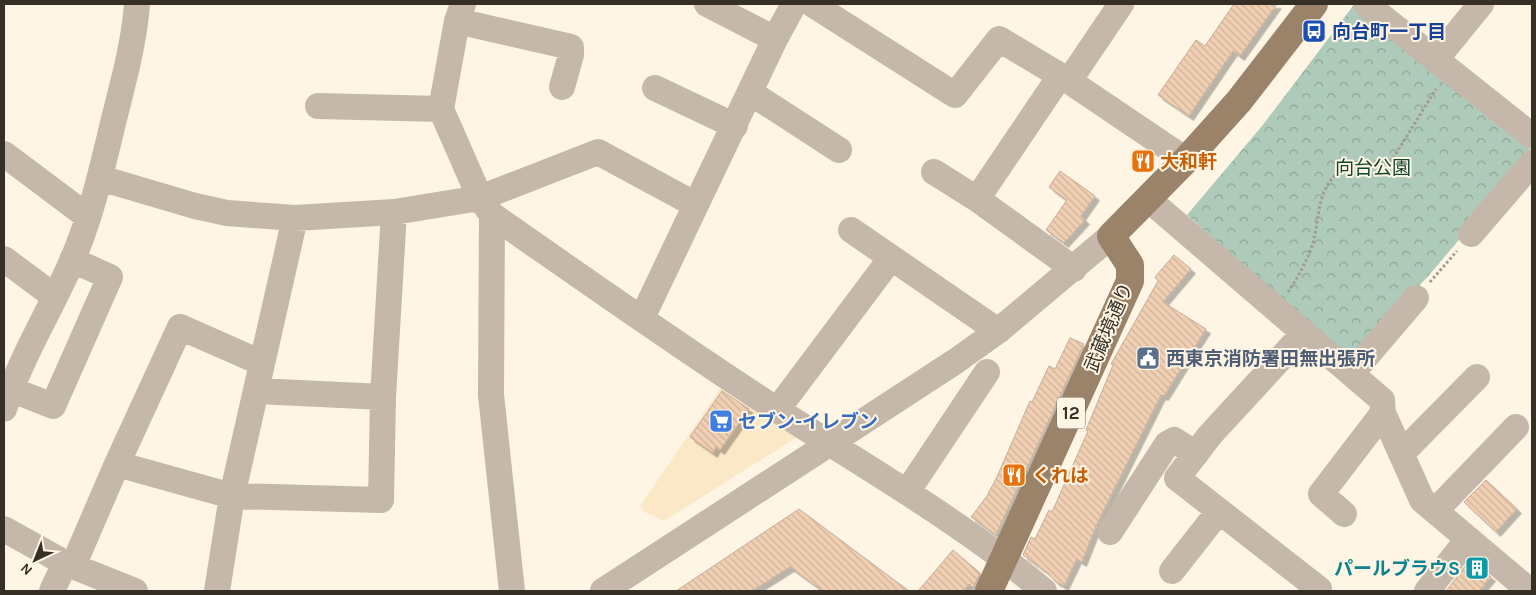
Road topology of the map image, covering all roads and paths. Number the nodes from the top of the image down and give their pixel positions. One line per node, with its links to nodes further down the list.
1 (137, 4): 25 (street)
2 (707, 4): 10 (street)
3 (794, 4): 10 (street)
4 (812, 4): 12 (street)
5 (1121, 4): 12 (street)
6 (1314, 4): 22 (main road)
7 (1366, 4): 11 (street)
8 (1481, 4): 11 (street)
9 (460, 12): 13 (street); 17 (street)
10 (775, 39): 15 (street)
11 (1441, 62): 19 (street); 42 (path)
12 (1064, 78): 22 (street); 26 (street)
13 (562, 87)
14 (655, 88): 18 (street)
15 (751, 93): 18 (street); 20 (street)
16 (318, 106): 17 (street)
17 (441, 109): 29 (street)
18 (734, 126): 28 (street)
19 (1532, 136)
20 (839, 150)
21 (4, 154): 31 (street)
22 (1186, 160): 27 (main road)
23 (1532, 163): 34 (street)
24 (934, 172): 26 (street)
25 (100, 178): 31 (street); 32 (street)
26 (977, 199): 39 (street)
27 (1148, 199): 35 (main road); 42 (street)
28 (696, 205): 29 (street); 43 (street)
29 (486, 207): 30 (street); 43 (street); 75 (street)
30 (394, 212): 32 (street); 52 (street)
31 (88, 217): 38 (street)
32 (295, 218): 46 (street)
33 (852, 230): 36 (street)
34 (1471, 234): 41 (path)
35 (1111, 236): 39 (street); 68 (main road, 武蔵境通り / 12)
36 (891, 258): 44 (street); 53 (street)
37 (4, 259): 40 (street)
38 (72, 260): 40 (street); 50 (street)
39 (1074, 269): 44 (street)
40 (55, 297): 50 (street)
41 (1416, 298): 48 (street)
42 (1276, 310): 45 (street)
43 (642, 318): 53 (street)
44 (998, 331): 56 (street)
45 (1304, 333): 48 (street); 58 (street)
46 (262, 363): 51 (street); 59 (street)
47 (988, 372): 60 (street)
48 (1352, 373): 54 (street)
49 (1478, 377): 57 (street)
50 (8, 382)
51 (257, 392): 52 (street); 61 (street)
52 (382, 397): 61 (street)
53 (777, 410): 56 (street)
54 (1383, 413): 57 (street); 64 (street)
55 (1516, 427): 63 (street)
56 (830, 444): 60 (street); 76 (street)
57 (1403, 452): 63 (street)
58 (1196, 454): 62 (street); 66 (street)
59 (117, 464): 61 (street); 69 (street)
60 (907, 492): 68 (street)
61 (232, 496): 74 (street)
62 (1219, 511): 70 (street); 71 (street)
63 (1435, 511): 67 (street)
64 (1344, 514)
65 (4, 529): 69 (street)
66 (1110, 532)
67 (1468, 539): 79 (street); 80 (street)
68 (1004, 558): 77 (main road, 武蔵境通り / 12); 78 (street)
69 (69, 565): 72 (street); 73 (street)
70 (1172, 571)
71 (1322, 586)
72 (52, 591)
73 (135, 591)
74 (217, 591)
75 (512, 591)
76 (603, 591)
77 (989, 591)
78 (1044, 591)
79 (1426, 591)
80 (1530, 591)

